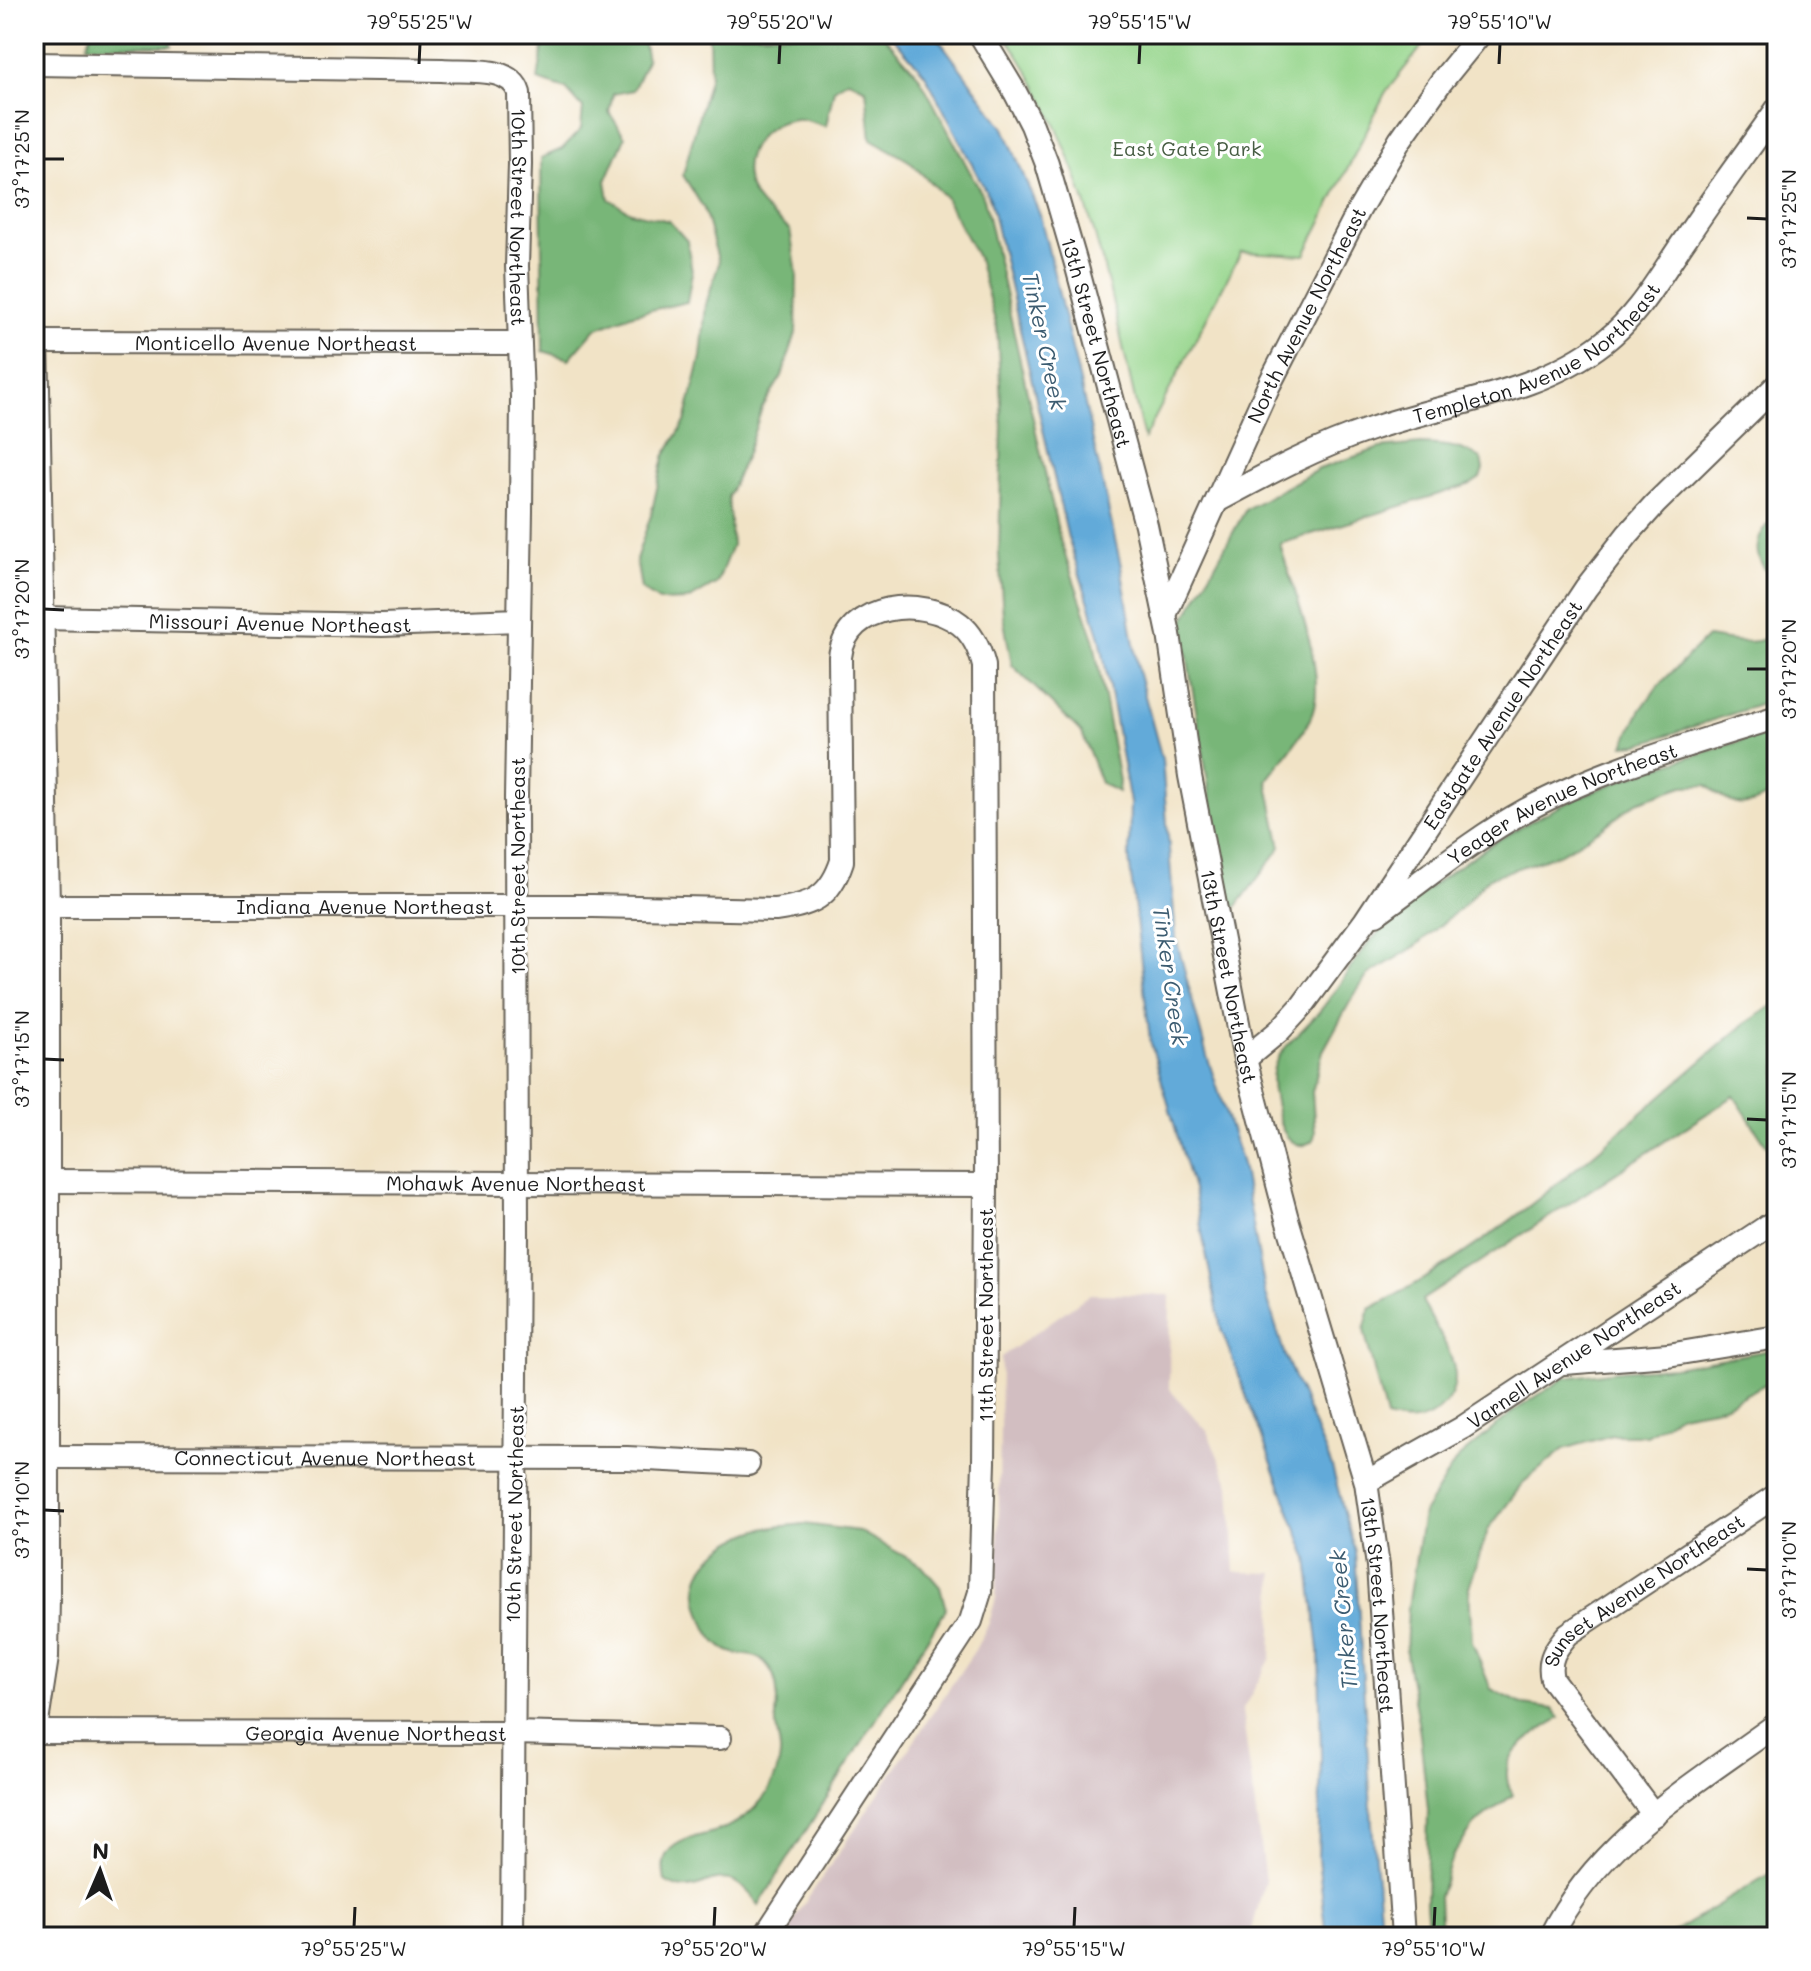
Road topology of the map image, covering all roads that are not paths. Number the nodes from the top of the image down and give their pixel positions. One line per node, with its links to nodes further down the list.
1 (980, 34): 9 (street, 13th Street Northeast)
2 (1480, 34): 8 (street, North Avenue Northeast)
3 (34, 64): 6 (street, 10th Street Northeast)
4 (1777, 109): 8 (street, Templeton Avenue Northeast)
5 (34, 339): 6 (street, Monticello Avenue Northeast); 10 (main road)
6 (519, 343): 11 (street, 10th Street Northeast)
7 (1777, 385): 16 (street, Eastgate Avenue Northeast)
8 (1217, 501): 9 (street, North Avenue Northeast)
9 (1165, 615): 17 (street, 13th Street Northeast)
10 (40, 618): 11 (street, Missouri Avenue Northeast); 14 (main road)
11 (519, 620): 15 (street, 10th Street Northeast)
12 (1777, 717): 16 (street, Yeager Avenue Northeast)
13 (825, 893): 15 (street, Indiana Avenue Northeast); 20 (street, 11th Street Northeast)
14 (45, 906): 15 (street, Indiana Avenue Northeast); 18 (main road)
15 (517, 906): 19 (street, 10th Street Northeast)
16 (1365, 921): 17 (street, Eastgate Avenue Northeast)
17 (1245, 1059): 27 (street, 13th Street Northeast)
18 (46, 1181): 19 (street, Mohawk Avenue Northeast); 24 (main road)
19 (516, 1181): 20 (street, Mohawk Avenue Northeast); 25 (street, 10th Street Northeast)
20 (986, 1185): 37 (street, 11th Street Northeast)
21 (1777, 1220): 23 (street, Varnell Avenue Northeast)
22 (1777, 1337): 23 (street)
23 (1558, 1363): 27 (street, Varnell Avenue Northeast)
24 (45, 1457): 25 (street, Connecticut Avenue Northeast); 29 (main road)
25 (514, 1459): 26 (street, Connecticut Avenue Northeast); 33 (street, 10th Street Northeast)
26 (748, 1464)
27 (1366, 1482): 38 (street, 13th Street Northeast)
28 (1777, 1495): 35 (street, Sunset Avenue Northeast)
29 (40, 1538): 30 (main road)
30 (34, 1722)
31 (1777, 1724): 35 (street)
32 (34, 1732): 33 (street, Georgia Avenue Northeast)
33 (512, 1733): 34 (street, Georgia Avenue Northeast); 36 (street, 10th Street Northeast)
34 (720, 1738)
35 (1654, 1815): 39 (street)
36 (512, 1937)
37 (764, 1937)
38 (1403, 1937)
39 (1550, 1937)

